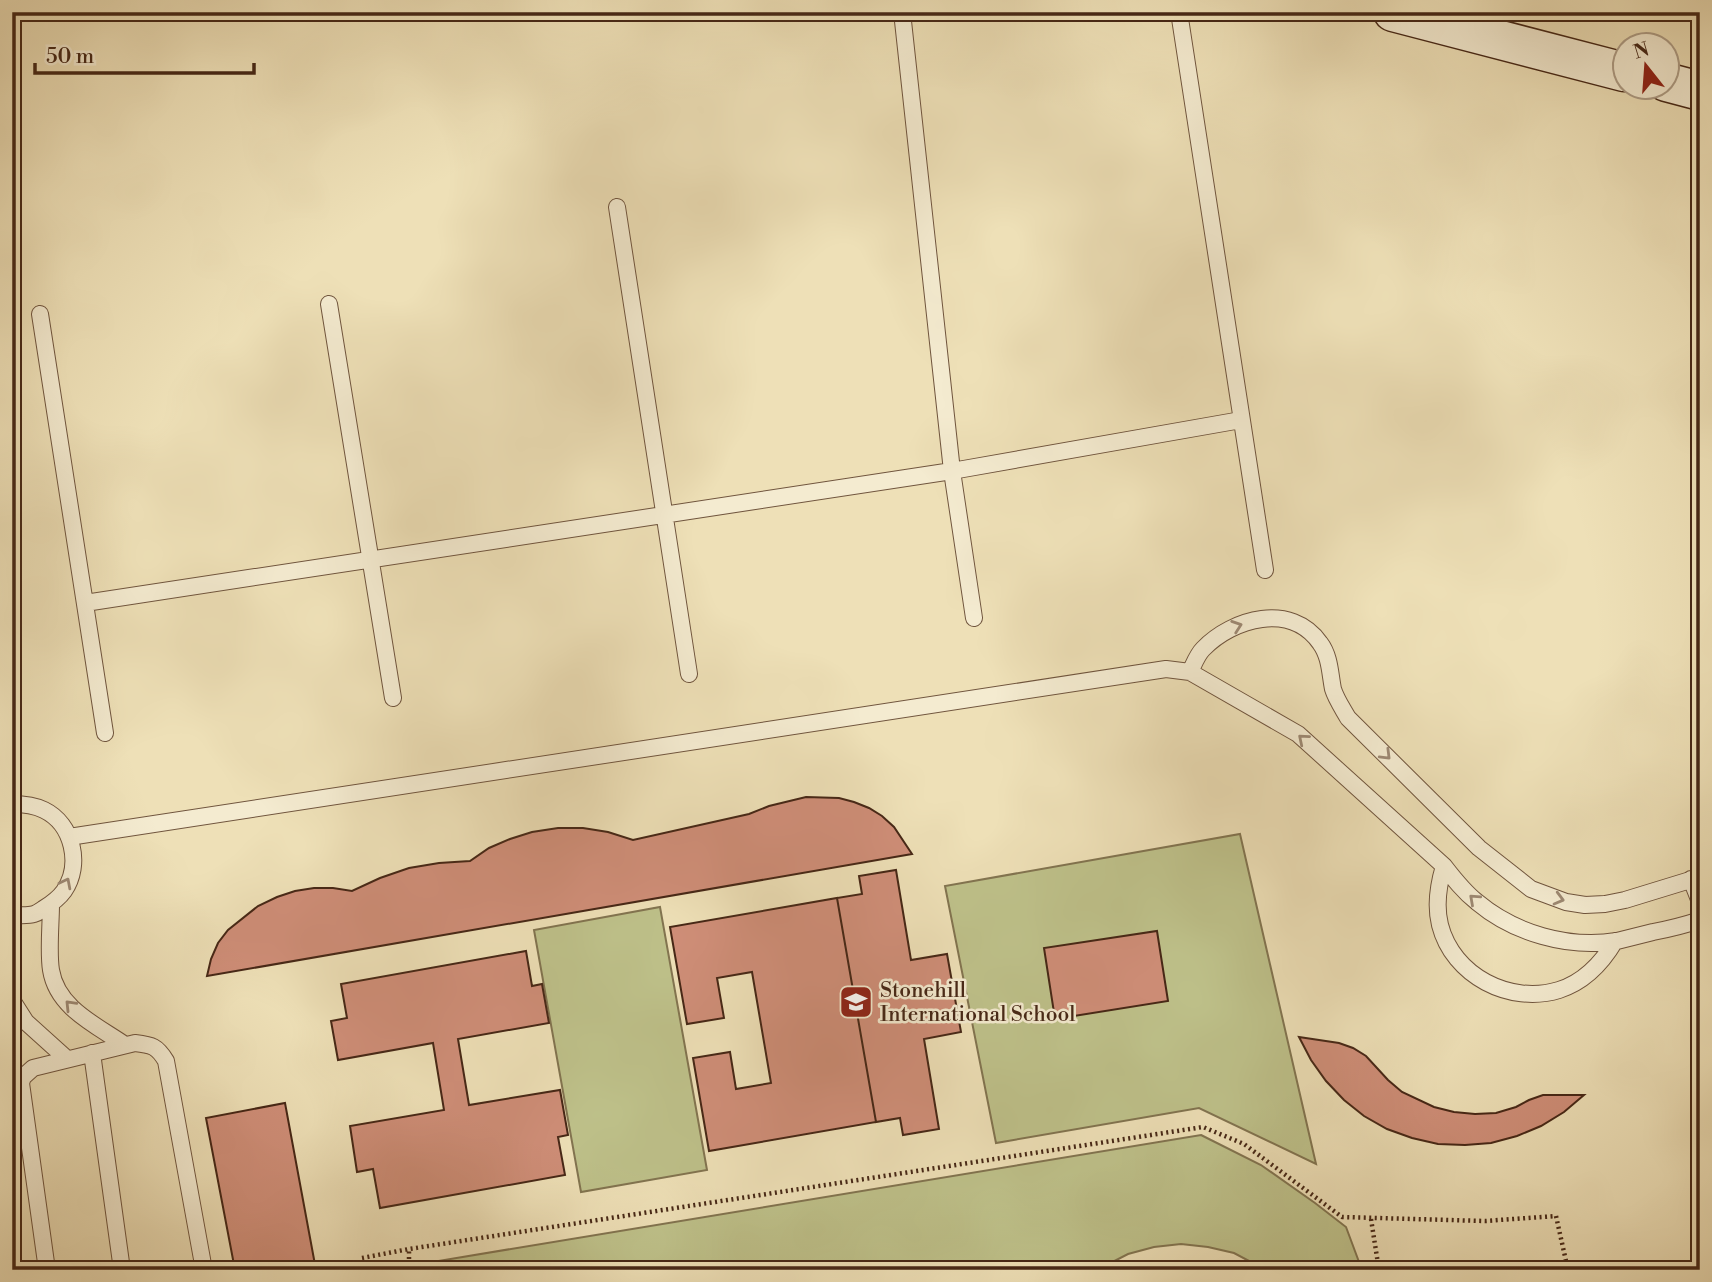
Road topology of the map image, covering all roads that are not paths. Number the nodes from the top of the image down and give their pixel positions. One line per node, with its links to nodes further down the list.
1 (902, 12): 11 (lane)
2 (1180, 12): 10 (lane)
3 (1393, 12): 4 (street)
4 (1610, 68)
5 (1680, 86): 6 (street)
6 (1700, 91)
7 (617, 207): 12 (lane)
8 (329, 304): 13 (lane)
9 (40, 314): 15 (lane)
10 (1241, 419): 11 (lane); 14 (lane)
11 (952, 471): 12 (lane); 16 (lane)
12 (665, 514): 13 (lane); 18 (lane)
13 (370, 560): 15 (lane); 19 (lane)
14 (1265, 570)
15 (85, 603): 20 (lane)
16 (974, 618)
17 (1190, 672): 22 (lane); 23 (lane, one-way to 17); 24 (lane, one-way to 24)
18 (690, 674)
19 (393, 698)
20 (105, 733)
21 (12, 804): 22 (lane)
22 (69, 836): 26 (lane, one-way to 22)
23 (1444, 866): 29 (lane, one-way to 23); 29 (lane)
24 (1695, 878): 25 (lane)
25 (1700, 902)
26 (51, 904): 27 (lane); 31 (lane, one-way to 26)
27 (12, 915)
28 (1700, 920): 29 (lane)
29 (1615, 941)
30 (12, 1000): 33 (lane)
31 (125, 1045): 32 (lane); 36 (lane)
32 (92, 1053): 33 (lane); 35 (lane)
33 (67, 1059): 34 (lane)
34 (47, 1270)
35 (122, 1270)
36 (204, 1270)

